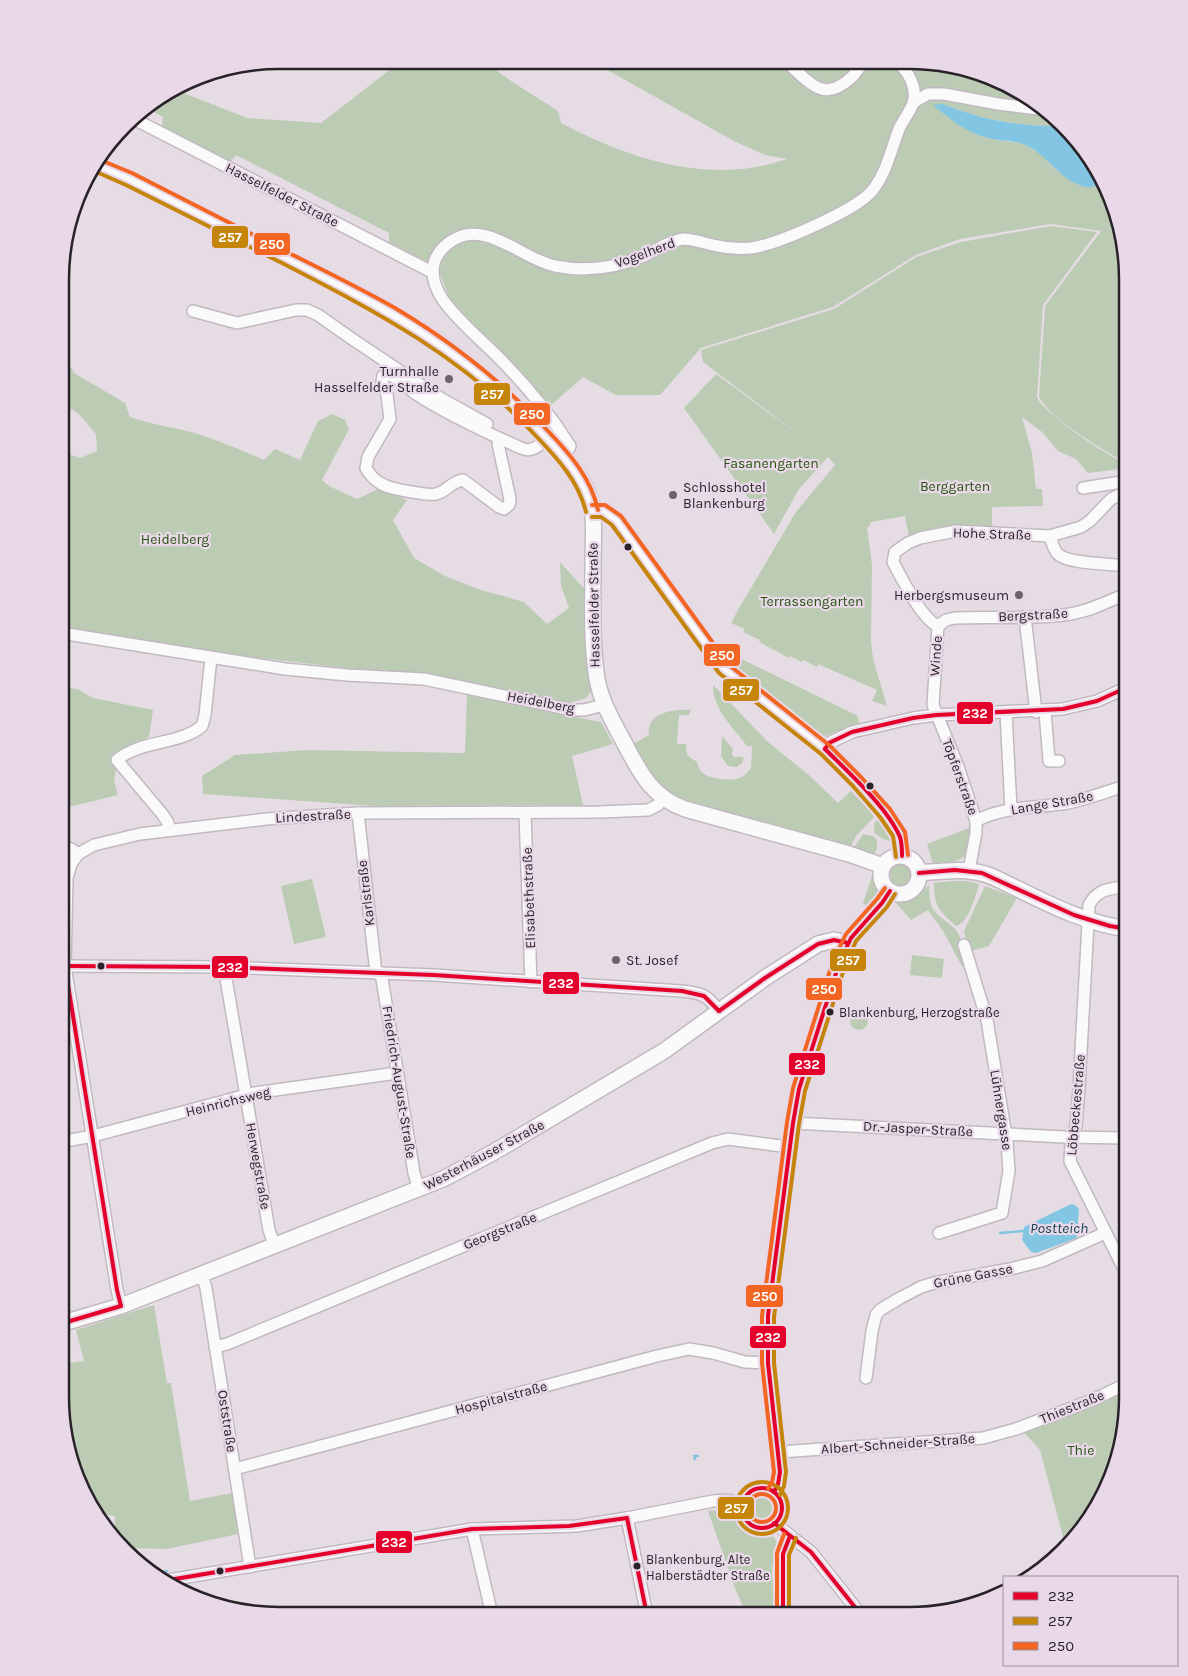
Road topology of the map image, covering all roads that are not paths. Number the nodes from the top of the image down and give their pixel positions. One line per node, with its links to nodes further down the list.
1 (793, 69): 2 (street)
2 (858, 69)
3 (905, 69): 4 (street)
4 (914, 102): 5 (street); 8 (street, Vogelherd)
5 (1032, 108)
6 (139, 122): 8 (street, Hasselfelder Straße)
7 (101, 167): 11 (main road, Hasselfelder Straße)
8 (432, 272): 12 (street)
9 (192, 311): 11 (street)
10 (501, 440): 10 (street); 11 (street)
11 (541, 444): 12 (main road, Hasselfelder Straße)
12 (564, 458): 16 (main road, Hasselfelder Straße)
13 (1119, 482): 14 (street)
14 (1083, 488)
15 (1119, 495): 17 (street, Hohe Straße)
16 (592, 512): 26 (main road, Hasselfelder Straße); 30 (street)
17 (1050, 536): 18 (street, Hohe Straße); 19 (street)
18 (895, 552): 22 (street, Winde)
19 (1119, 565)
20 (1119, 598): 21 (street, Bergstraße)
21 (1025, 617): 22 (street, Bergstraße); 27 (street)
22 (938, 626): 29 (street, Winde)
23 (69, 634): 24 (street, Heidelberg)
24 (211, 658): 26 (street, Heidelberg); 38 (street)
25 (1119, 691): 27 (street)
26 (604, 705): 33 (main road, Hasselfelder Straße)
27 (1041, 712): 28 (street); 31 (street)
28 (1006, 713): 29 (street); 34 (street)
29 (936, 715): 30 (street); 37 (street, Töpferstraße)
30 (824, 749): 41 (street)
31 (1060, 761)
32 (1119, 788): 34 (street, Lange Straße)
33 (663, 798): 35 (street, Lindestraße); 42 (main road, Hasselfelder Straße)
34 (1011, 809): 37 (street, Lange Straße)
35 (526, 813): 36 (street, Lindestraße); 55 (street, Elisabethstraße)
36 (358, 814): 38 (street, Lindestraße); 54 (street, Karlstraße)
37 (976, 820): 43 (street, Töpferstraße)
38 (169, 830): 40 (street, Lindestraße)
39 (69, 848): 40 (street)
40 (78, 854): 44 (street)
41 (902, 856): 42 (main road); 45 (main road)
42 (883, 866): 47 (main road)
43 (969, 870): 45 (main road); 48 (main road)
44 (69, 871)
45 (919, 873): 47 (main road)
46 (1119, 888): 48 (street, Löbbeckestraße)
47 (890, 891): 50 (main road)
48 (1089, 921): 49 (main road); 63 (street, Löbbeckestraße)
49 (1119, 927)
50 (848, 943): 57 (main road, Westerhäuser Straße); 60 (street)
51 (964, 944): 61 (street, Lühnergasse)
52 (69, 966): 53 (street)
53 (224, 967): 54 (street); 59 (street, Herwegstraße)
54 (378, 973): 55 (street); 58 (street, Friedrich-August-Straße)
55 (530, 982): 57 (street)
56 (69, 1000): 62 (street)
57 (719, 1011): 67 (main road, Westerhäuser Straße)
58 (397, 1073): 59 (street, Heinrichsweg); 67 (street, Friedrich-August-Straße)
59 (246, 1096): 62 (street, Heinrichsweg); 70 (street, Herwegstraße)
60 (793, 1123): 61 (street, Dr.-Jasper-Straße); 66 (street)
61 (1006, 1134): 63 (street, Dr.-Jasper-Straße); 68 (street, Lühnergasse)
62 (93, 1136): 65 (street, Heinrichsweg); 73 (street)
63 (1072, 1136): 64 (street, Dr.-Jasper-Straße); 69 (street, Löbbeckestraße)
64 (1119, 1138)
65 (69, 1140)
66 (789, 1147): 75 (street, Georgstraße); 76 (street)
67 (419, 1190): 70 (main road, Westerhäuser Straße)
68 (939, 1232)
69 (1105, 1234): 71 (street, Löbbeckestraße); 77 (street, Grüne Gasse)
70 (274, 1247): 72 (main road, Westerhäuser Straße)
71 (1119, 1260)
72 (202, 1275): 73 (main road, Westerhäuser Straße); 75 (street, Oststraße)
73 (121, 1306): 74 (main road, Westerhäuser Straße)
74 (69, 1321)
75 (216, 1347): 81 (street, Oststraße)
76 (768, 1363): 80 (street); 81 (street, Hospitalstraße)
77 (866, 1378)
78 (1119, 1387): 79 (street, Thiestraße)
79 (1016, 1429): 80 (street, Albert-Schneider-Straße)
80 (779, 1452): 82 (street)
81 (235, 1470): 88 (street, Oststraße)
82 (774, 1492): 83 (street); 85 (street)
83 (742, 1503): 84 (street); 85 (street)
84 (627, 1518): 86 (street); 91 (street)
85 (774, 1523): 87 (street)
86 (472, 1529): 88 (street); 90 (street)
87 (790, 1536): 92 (street); 93 (street)
88 (250, 1567): 89 (street)
89 (174, 1579)
90 (490, 1607)
91 (645, 1607)
92 (783, 1607)
93 (855, 1607)

